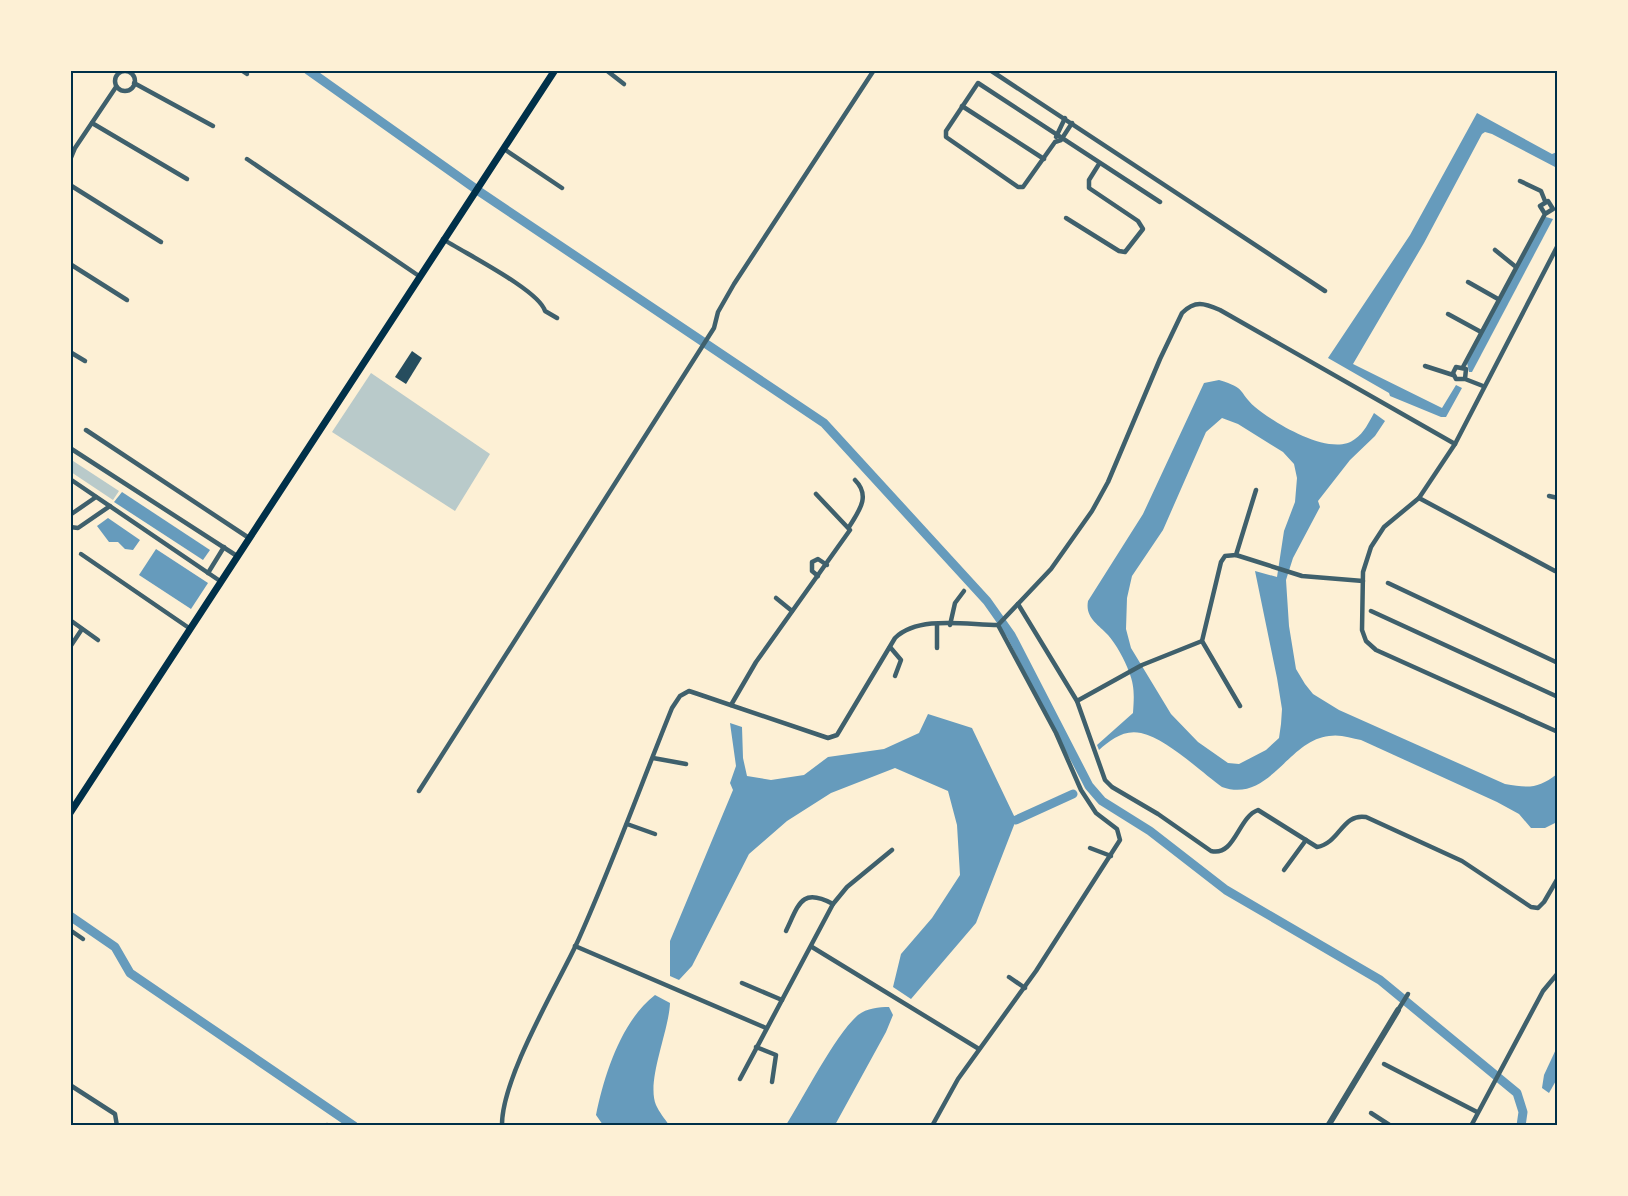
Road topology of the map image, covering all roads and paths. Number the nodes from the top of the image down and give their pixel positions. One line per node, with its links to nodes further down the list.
1 (111, 70): 8 (street)
2 (241, 70): 9 (street)
3 (555, 70): 19 (main road)
4 (606, 70): 11 (street)
5 (874, 70): 107 (street)
6 (990, 70): 14 (street)
7 (130, 71): 8 (street); 10 (street)
8 (117, 74): 12 (street)
9 (248, 74)
10 (134, 83): 12 (street); 17 (street)
11 (624, 84)
12 (116, 87): 15 (street)
13 (962, 106): 18 (street); 21 (street); 21 (street)
14 (1065, 118): 16 (street); 18 (street)
15 (92, 123): 22 (street); 24 (street)
16 (1072, 123): 18 (street); 42 (street)
17 (213, 126)
18 (1057, 139): 21 (street); 23 (street)
19 (504, 149): 27 (street); 34 (main road)
20 (247, 159): 40 (street)
21 (1044, 159)
22 (70, 160)
23 (1099, 164): 29 (street); 33 (street)
24 (187, 178)
25 (1520, 182): 28 (street)
26 (70, 185): 35 (street)
27 (562, 188)
28 (1545, 201): 30 (street); 31 (street)
29 (1160, 202)
30 (1552, 212): 31 (street); 32 (street)
31 (1545, 214): 39 (street)
32 (1557, 214)
33 (1066, 218)
34 (443, 239): 40 (main road); 46 (street)
35 (161, 242)
36 (1557, 245): 54 (street)
37 (1495, 250): 39 (street)
38 (70, 264): 44 (street)
39 (1516, 267): 43 (street)
40 (419, 276): 70 (main road)
41 (1468, 282): 43 (street)
42 (1325, 291)
43 (1498, 299): 47 (street)
44 (127, 300)
45 (1448, 314): 47 (street)
46 (556, 318)
47 (1481, 332): 51 (street)
48 (70, 352): 49 (street)
49 (85, 361)
50 (1425, 366): 52 (street)
51 (1463, 367): 52 (street); 53 (street)
52 (1453, 375): 53 (street)
53 (1465, 379): 54 (street)
54 (1483, 386): 56 (street)
55 (86, 430): 70 (street)
56 (1455, 444): 64 (street); 84 (street)
57 (70, 448): 71 (street)
58 (70, 479): 63 (street)
59 (855, 480): 69 (street)
60 (1256, 490): 73 (street)
61 (816, 494): 69 (street)
62 (1549, 496): 65 (street)
63 (96, 497): 66 (street); 67 (street)
64 (1419, 498): 76 (street); 80 (street)
65 (1557, 498)
66 (110, 507): 68 (street); 77 (street)
67 (70, 515)
68 (70, 527)
69 (849, 527): 75 (street)
70 (249, 538): 74 (main road)
71 (225, 547): 74 (street); 77 (street)
72 (81, 554): 91 (street)
73 (1236, 555): 80 (street); 94 (street)
74 (237, 556): 79 (main road)
75 (827, 565): 78 (street); 78 (street)
76 (1555, 571)
77 (208, 573): 79 (street)
78 (818, 576): 85 (street)
79 (220, 581): 91 (main road)
80 (1363, 581): 104 (street)
81 (1388, 583): 98 (street)
82 (964, 591): 90 (street)
83 (776, 598): 85 (street)
84 (1018, 604): 88 (street); 101 (street)
85 (792, 611): 102 (street)
86 (1371, 611): 100 (street)
87 (70, 620): 92 (street)
88 (1000, 623): 90 (street); 114 (street)
89 (937, 625): 90 (street); 96 (street); 97 (street)
90 (950, 625)
91 (189, 628): 108 (main road)
92 (82, 629): 93 (street); 95 (street)
93 (98, 640)
94 (1202, 641): 101 (street); 103 (street)
95 (70, 647)
96 (890, 647): 99 (street); 102 (street)
97 (937, 648)
98 (1557, 663)
99 (895, 676)
100 (1557, 697)
101 (1077, 701): 111 (street)
102 (731, 705): 105 (street)
103 (1240, 706)
104 (1557, 732)
105 (653, 758): 106 (street); 109 (street)
106 (686, 764)
107 (419, 791)
108 (70, 813)
109 (627, 824): 110 (street); 121 (street)
110 (655, 834)
111 (1306, 840): 115 (street); 116 (street)
112 (1090, 848): 114 (street)
113 (892, 850): 117 (street)
114 (1111, 856): 126 (street)
115 (1284, 870)
116 (1557, 878)
117 (833, 904): 119 (street); 122 (street)
118 (70, 930): 120 (street)
119 (786, 931)
120 (83, 939)
121 (575, 946): 130 (street); 140 (street)
122 (812, 947): 128 (street); 132 (street)
123 (1557, 973): 137 (street)
124 (1009, 977): 126 (street)
125 (742, 983): 128 (street)
126 (1025, 988): 132 (street)
127 (1408, 994): 129 (street)
128 (782, 1000): 130 (street)
129 (1398, 1010): 142 (street)
130 (766, 1028): 131 (street)
131 (756, 1047): 134 (street); 135 (street)
132 (979, 1049): 141 (street)
133 (1384, 1064): 137 (street)
134 (740, 1079)
135 (772, 1082)
136 (70, 1085): 139 (street)
137 (1478, 1112): 144 (street)
138 (1371, 1113): 143 (street)
139 (117, 1125)
140 (502, 1125)
141 (932, 1125)
142 (1328, 1125)
143 (1391, 1125)
144 (1471, 1125)

